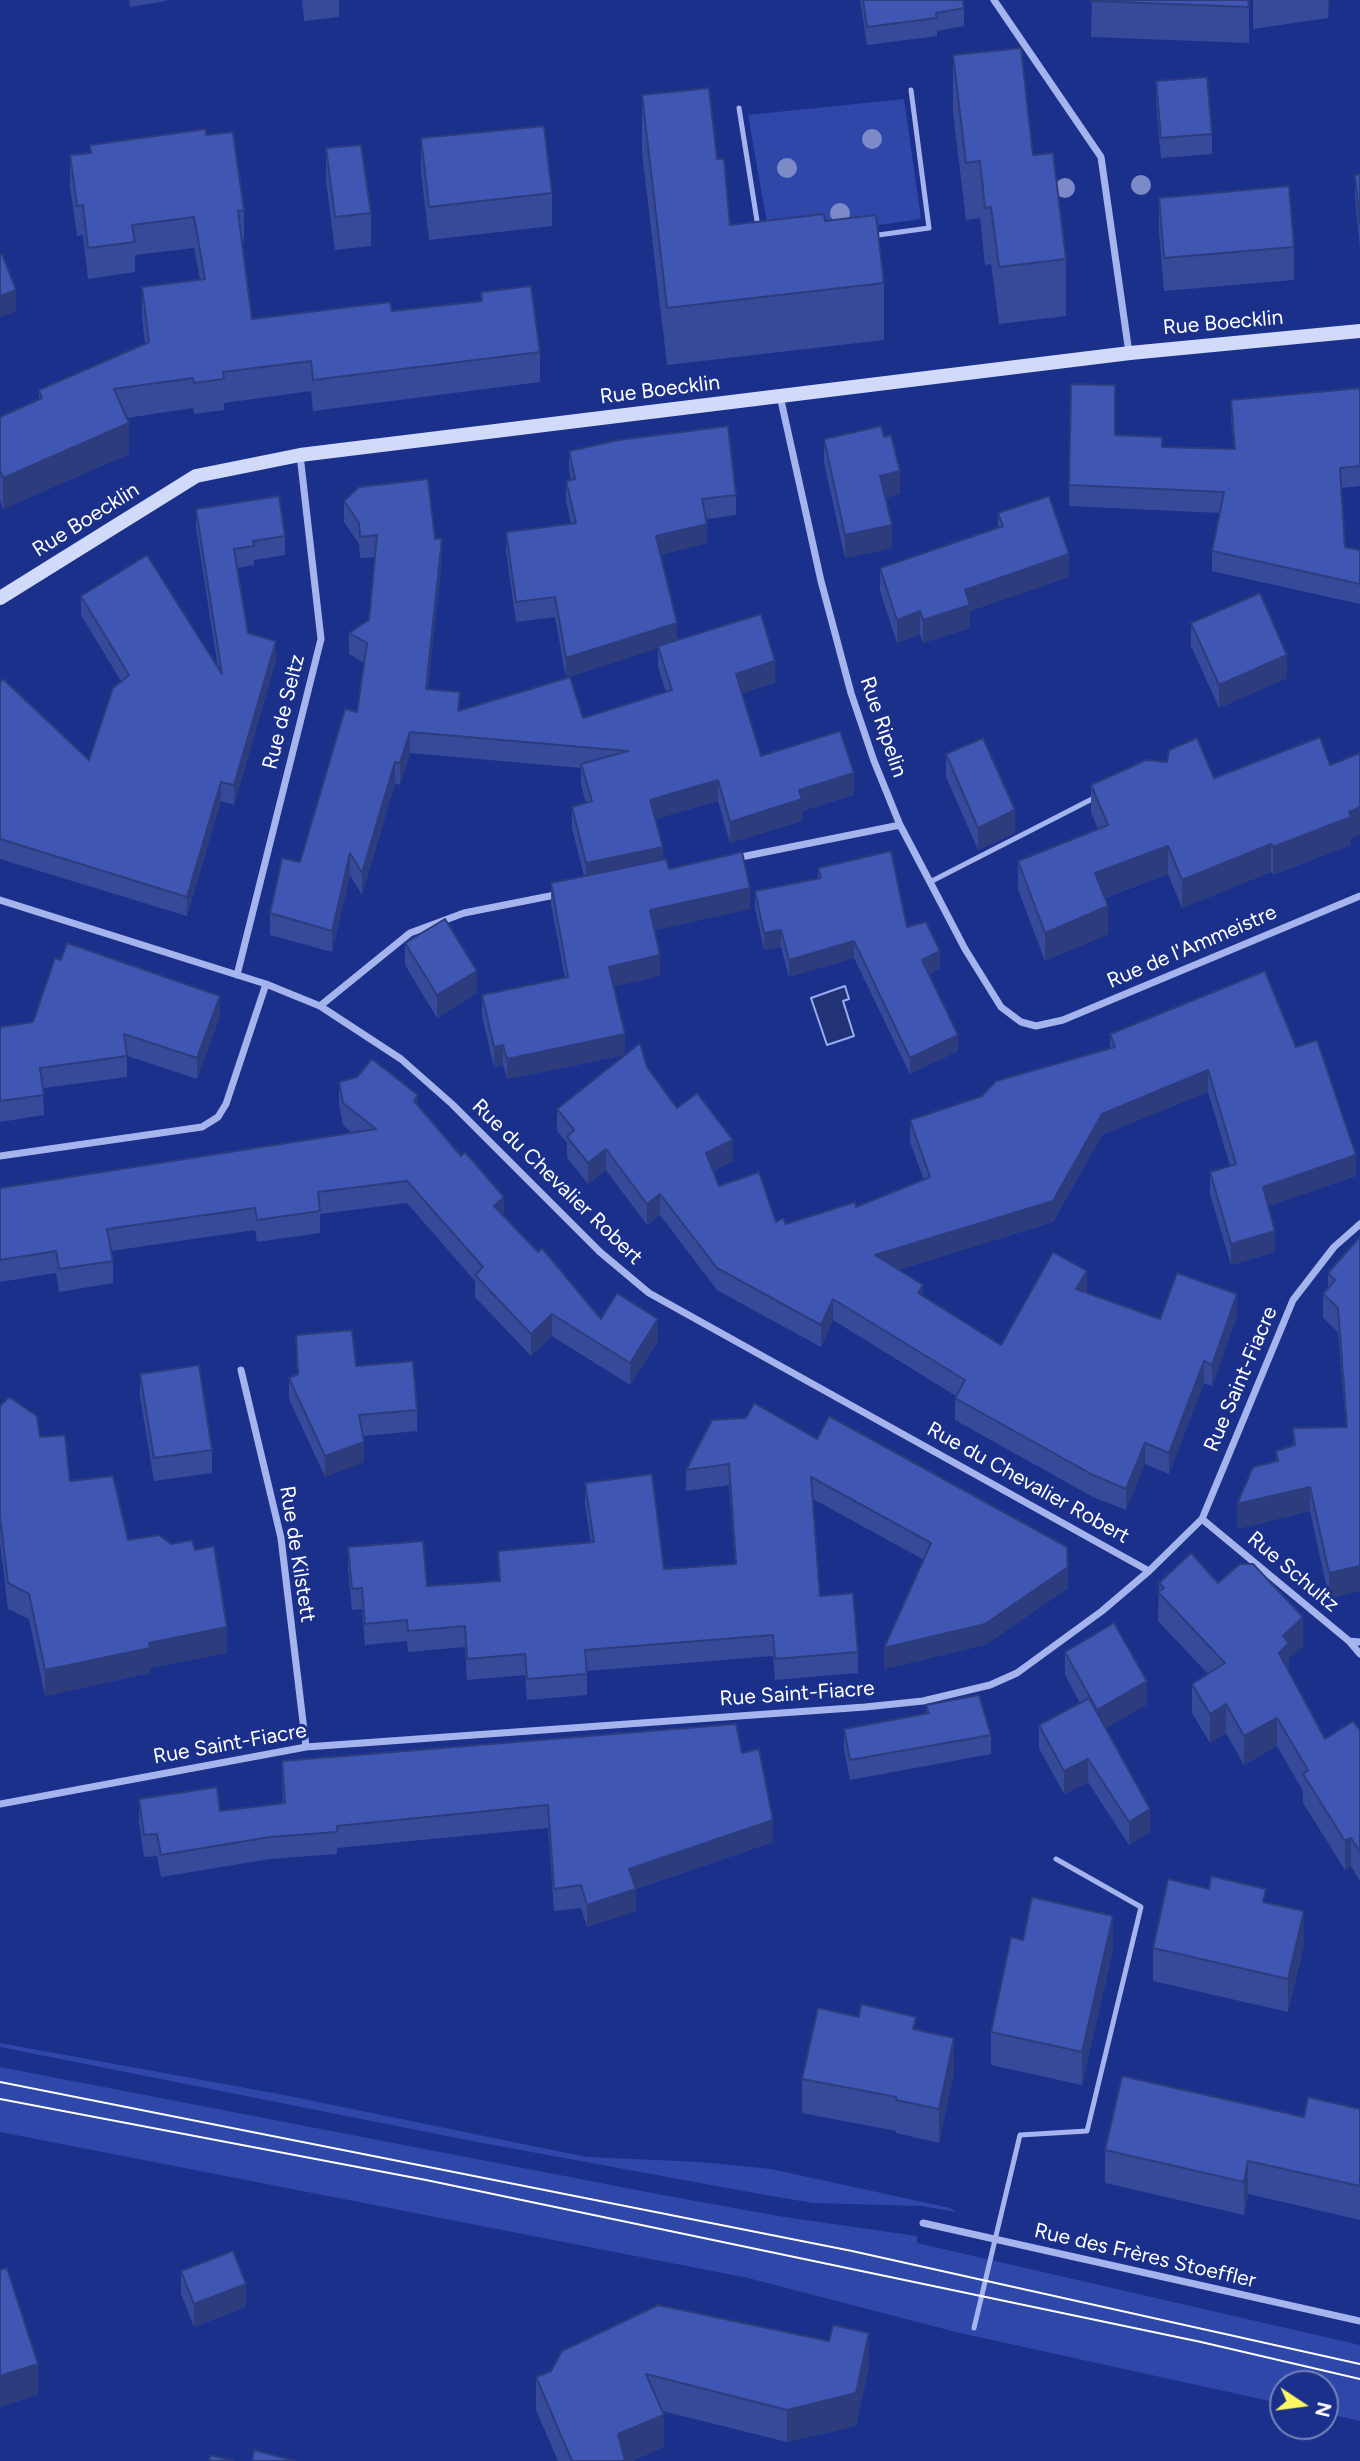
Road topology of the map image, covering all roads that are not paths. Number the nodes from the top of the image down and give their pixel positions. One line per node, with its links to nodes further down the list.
1 (994, 0): 7 (street)
2 (911, 90): 4 (lane)
3 (739, 108): 5 (lane)
4 (864, 237)
5 (759, 238)
6 (1360, 331): 7 (main road, Rue Boecklin)
7 (1129, 353): 8 (main road, Rue Boecklin)
8 (780, 396): 9 (main road, Rue Boecklin); 12 (street, Rue Ripelin)
9 (300, 455): 10 (main road, Rue Boecklin); 18 (street, Rue de Seltz)
10 (0, 598)
11 (1101, 795): 14 (lane)
12 (900, 825): 13 (street); 14 (street, Rue Ripelin)
13 (723, 860)
14 (930, 882): 21 (street, Rue Ripelin)
15 (573, 891): 20 (street)
16 (1360, 896): 21 (street, Rue de l'Ammeistre)
17 (0, 900): 18 (street, Rue du Chevalier Robert)
18 (237, 975): 19 (street, Rue du Chevalier Robert)
19 (266, 984): 20 (street, Rue du Chevalier Robert); 22 (street)
20 (320, 1006): 26 (street, Rue du Chevalier Robert)
21 (1036, 1026)
22 (0, 1156)
23 (1360, 1224): 25 (street, Rue Saint-Fiacre)
24 (241, 1370): 30 (street, Rue de Kilstett)
25 (1202, 1519): 26 (street, Rue Saint-Fiacre); 27 (street, Rue Schultz)
26 (1149, 1571): 30 (street, Rue Saint-Fiacre)
27 (1349, 1641): 28 (street); 29 (street, Rue Schultz)
28 (1360, 1642)
29 (1360, 1654)
30 (306, 1746): 31 (street, Rue Saint-Fiacre)
31 (0, 1804)
32 (1056, 1859): 34 (lane)
33 (923, 2223): 34 (street, Rue des Frères Stoeffler)
34 (994, 2240): 35 (street, Rue des Frères Stoeffler); 36 (lane)
35 (1360, 2321)
36 (974, 2328)

